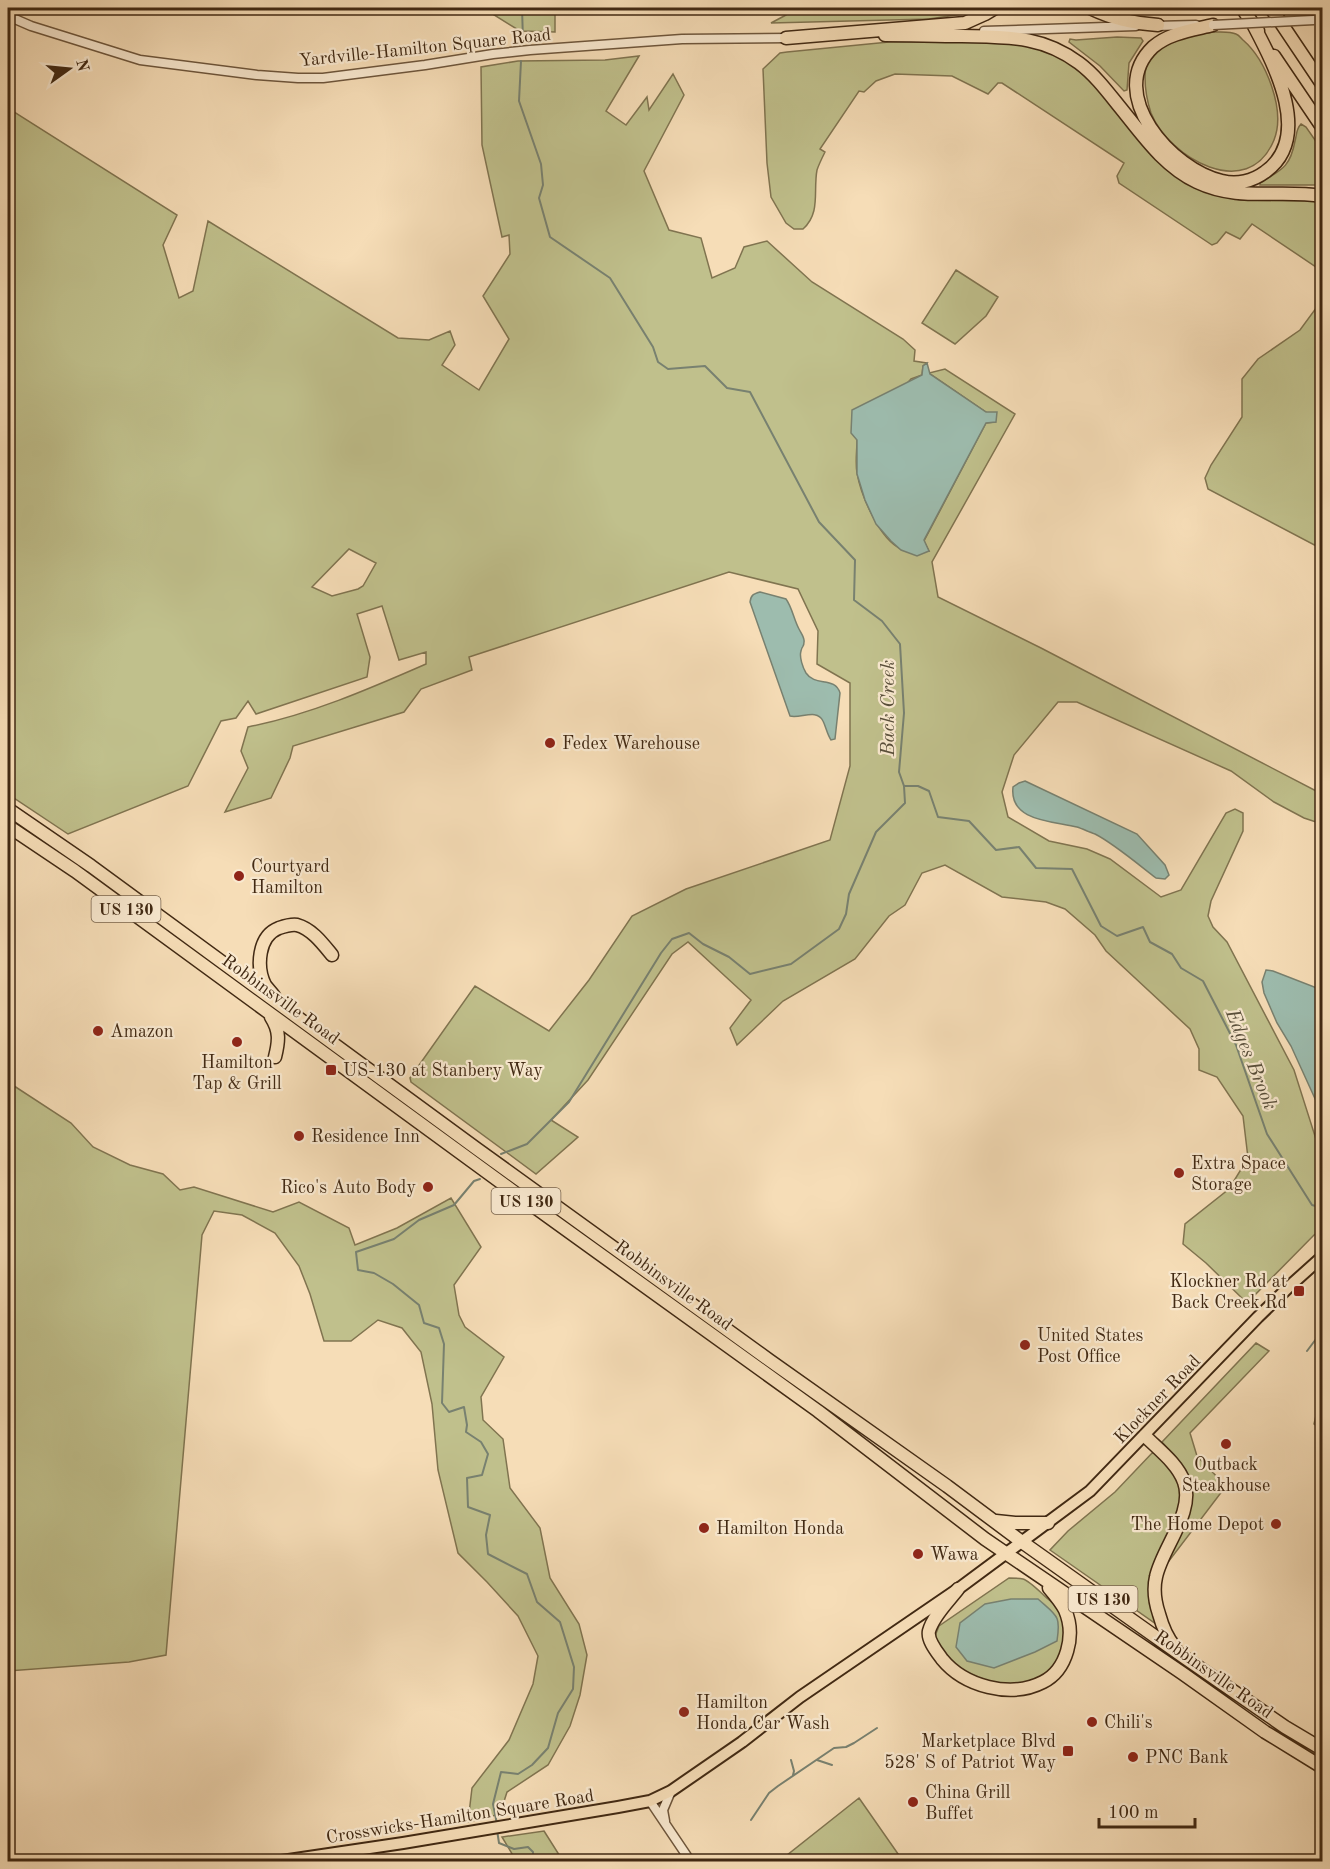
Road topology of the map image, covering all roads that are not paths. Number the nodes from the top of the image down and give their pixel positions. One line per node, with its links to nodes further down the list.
1 (995, 8): 12 (highway)
2 (1090, 8): 8 (highway)
3 (1242, 8): 9 (highway)
4 (1271, 8): 11 (highway)
5 (8, 16): 12 (street, Yardville-Hamilton Square Road)
6 (1320, 19): 7 (street, Yardville-Hamilton Square Road, bridge)
7 (1213, 25): 8 (street, Yardville-Hamilton Square Road); 9 (highway)
8 (1158, 26): 10 (street, Yardville-Hamilton Square Road)
9 (1254, 26): 15 (highway)
10 (885, 35): 12 (street, Yardville-Hamilton Square Road); 16 (highway)
11 (1291, 37): 13 (highway); 14 (highway)
12 (786, 38)
13 (1323, 76)
14 (1323, 84)
15 (1323, 127)
16 (1323, 196)
17 (8, 809): 20 (highway, Robbinsville Road / US 130)
18 (8, 826): 19 (highway, Robbinsville Road / US 130)
19 (35, 843): 20 (highway); 23 (highway, Robbinsville Road / US 130)
20 (83, 861): 22 (highway, Robbinsville Road / US 130)
21 (332, 956): 22 (highway)
22 (280, 1004): 27 (highway, Robbinsville Road / US 130)
23 (269, 1013): 24 (highway); 26 (highway, Robbinsville Road / US 130)
24 (275, 1057)
25 (1323, 1257): 28 (main road, Klockner Road)
26 (719, 1340): 27 (highway); 32 (highway, Robbinsville Road / US 130)
27 (770, 1360): 29 (highway, Robbinsville Road / US 130)
28 (1145, 1436): 30 (main road, Klockner Road); 35 (highway)
29 (994, 1521): 30 (highway); 31 (highway, Robbinsville Road / US 130)
30 (1048, 1523): 31 (main road, Klockner Road)
31 (1022, 1542): 32 (main road, Klockner Road); 35 (highway, Robbinsville Road / US 130)
32 (1006, 1553): 33 (highway, Robbinsville Road / US 130); 34 (main road)
33 (1036, 1574): 34 (highway); 37 (highway, Robbinsville Road / US 130)
34 (958, 1589): 38 (main road, Crosswicks-Hamilton Square Road)
35 (1184, 1657): 36 (highway, Robbinsville Road / US 130)
36 (1323, 1749)
37 (1323, 1767)
38 (671, 1791): 39 (main road, Crosswicks-Hamilton Square Road); 42 (street)
39 (650, 1801): 40 (main road, Crosswicks-Hamilton Square Road); 41 (street)
40 (634, 1805): 41 (street); 43 (main road, Crosswicks-Hamilton Square Road)
41 (660, 1818): 42 (street)
42 (669, 1829): 44 (street)
43 (275, 1862)
44 (691, 1862)

